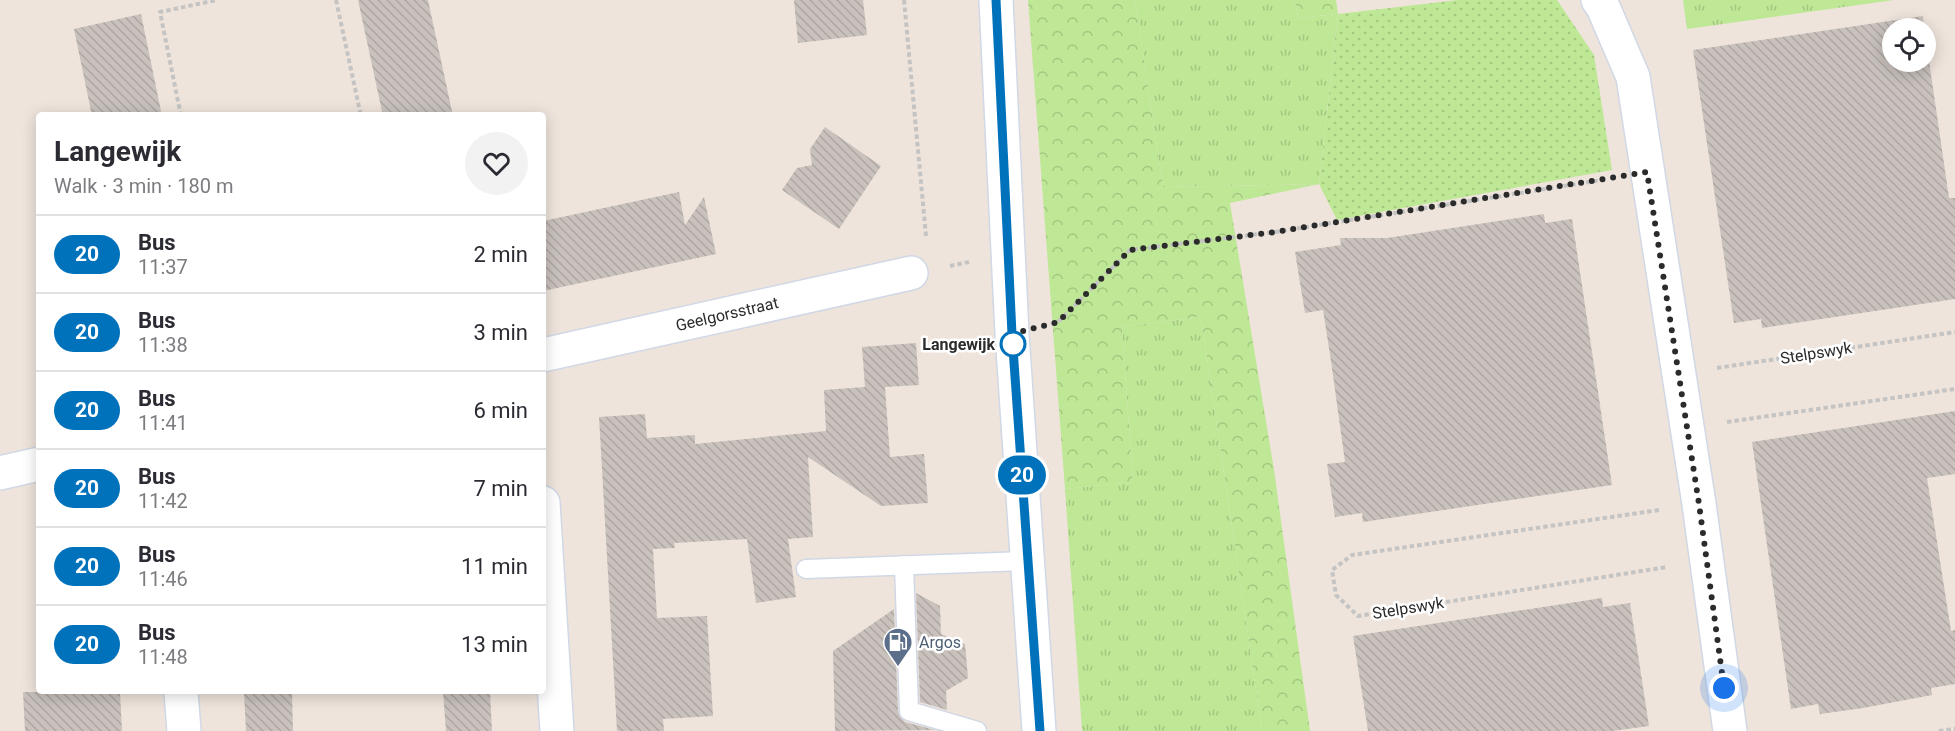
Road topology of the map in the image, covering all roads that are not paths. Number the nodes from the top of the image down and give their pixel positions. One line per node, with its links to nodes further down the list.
1 (996, 0): 8 (street)
2 (1598, 0): 16 (street)
3 (920, 272): 4 (street, Geelgorsstraat)
4 (546, 355)
5 (36, 465): 6 (street)
6 (0, 473)
7 (546, 556): 13 (street)
8 (1028, 561): 9 (lane); 15 (street)
9 (904, 565): 10 (lane); 14 (lane)
10 (806, 568)
11 (181, 694): 12 (street)
12 (184, 731)
13 (556, 731)
14 (977, 731)
15 (1040, 731)
16 (1730, 731)

